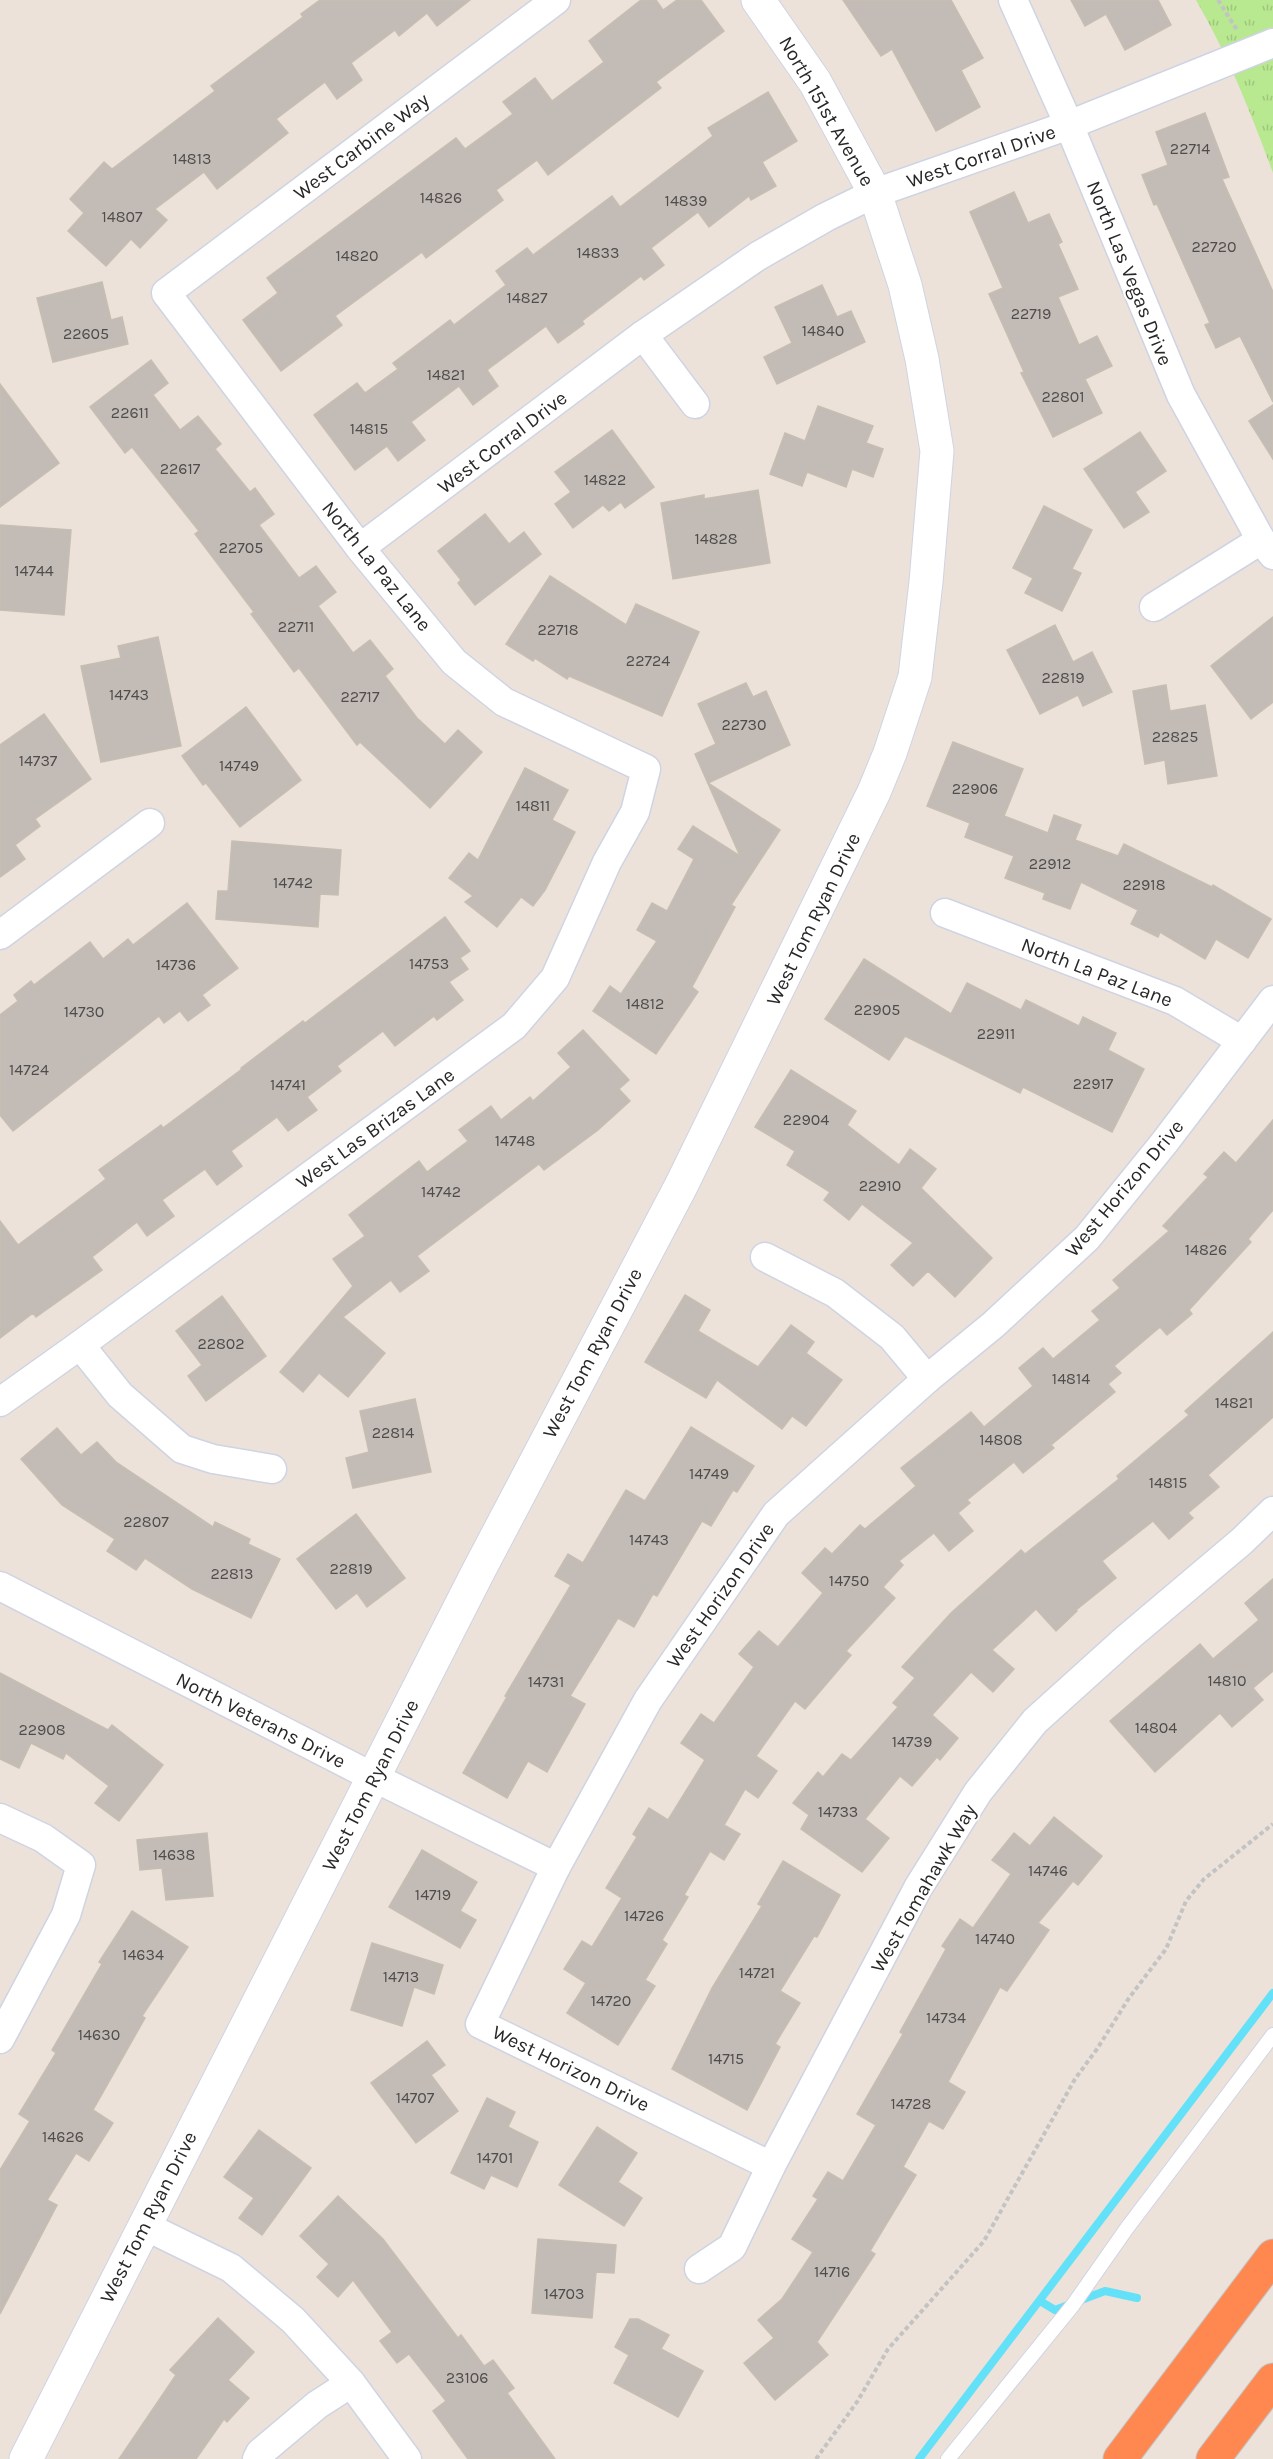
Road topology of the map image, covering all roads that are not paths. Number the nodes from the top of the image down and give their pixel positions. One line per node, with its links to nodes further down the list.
1 (556, 0): 7 (street, West Carbine Way)
2 (758, 0): 6 (street, North 151st Avenue)
3 (1013, 0): 5 (street, North Las Vegas Drive)
4 (1273, 43): 5 (street, West Corral Drive)
5 (1069, 125): 6 (street, West Corral Drive); 11 (street, North Las Vegas Drive)
6 (875, 193): 8 (street, West Corral Drive); 26 (street, West Tom Ryan Drive)
7 (166, 293): 10 (street, North La Paz Lane)
8 (643, 335): 9 (street); 10 (street, West Corral Drive)
9 (695, 404)
10 (360, 548): 13 (street, North La Paz Lane)
11 (1267, 548): 12 (street, North Las Vegas Drive)
12 (1155, 607)
13 (646, 769): 20 (street, West Las Brizas Lane)
14 (150, 823): 16 (street)
15 (945, 913): 18 (street, North La Paz Lane)
16 (0, 935)
17 (1273, 1000): 18 (street, West Horizon Drive)
18 (1242, 1041): 21 (street, West Horizon Drive)
19 (765, 1257): 21 (street)
20 (80, 1346): 22 (street, West Las Brizas Lane); 23 (street)
21 (927, 1379): 28 (street, West Horizon Drive)
22 (0, 1402)
23 (272, 1468)
24 (1273, 1511): 31 (street, West Tomahawk Way)
25 (0, 1586): 26 (street, North Veterans Drive)
26 (373, 1777): 28 (street, North Veterans Drive); 32 (street, West Tom Ryan Drive)
27 (0, 1818): 30 (street)
28 (556, 1867): 31 (street, West Horizon Drive)
29 (1273, 2035): 40 (lane)
30 (0, 2038)
31 (771, 2166): 34 (street, West Tomahawk Way)
32 (143, 2226): 36 (street); 37 (street, West Tom Ryan Drive)
33 (1273, 2256): 41 (highway)
34 (699, 2269)
35 (1273, 2380): 42 (highway)
36 (351, 2384): 38 (street); 39 (street)
37 (26, 2459)
38 (257, 2459)
39 (407, 2459)
40 (948, 2459)
41 (1120, 2459)
42 (1213, 2459)

